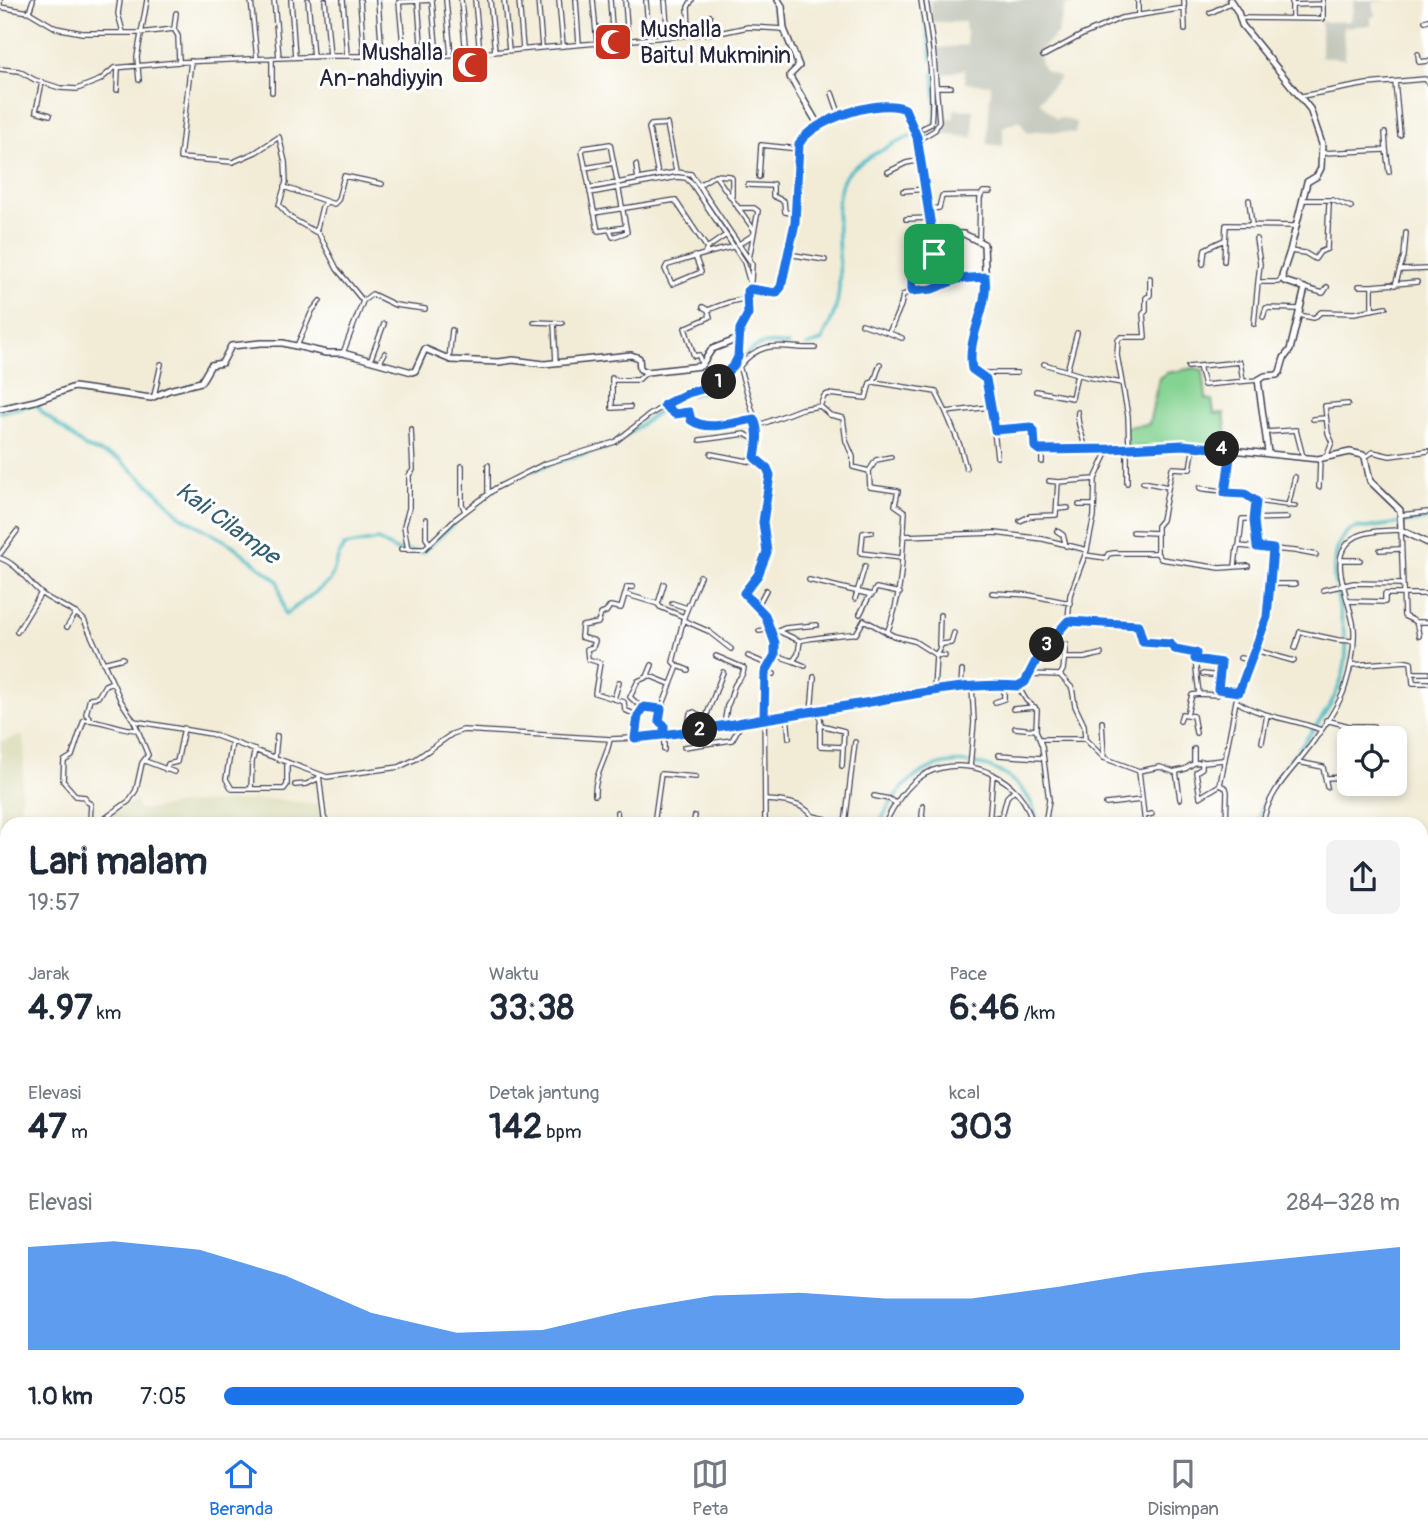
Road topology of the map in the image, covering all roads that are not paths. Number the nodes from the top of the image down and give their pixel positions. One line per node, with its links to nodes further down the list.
1 (33, 0): 39 (street)
2 (120, 0): 50 (street)
3 (146, 0): 51 (street)
4 (251, 0): 82 (street)
5 (274, 0): 81 (street)
6 (291, 0): 76 (street)
7 (308, 0): 77 (street)
8 (325, 0): 69 (street)
9 (342, 0): 70 (street)
10 (360, 0): 71 (street)
11 (378, 0): 72 (street)
12 (446, 0): 74 (street)
13 (461, 0): 68 (street)
14 (475, 0): 66 (street)
15 (489, 0): 65 (street)
16 (504, 0): 64 (street)
17 (519, 0): 63 (street)
18 (538, 0): 61 (street)
19 (559, 0): 60 (street)
20 (576, 0): 59 (street)
21 (593, 0): 58 (street)
22 (610, 0): 57 (street)
23 (625, 0): 56 (street)
24 (692, 0): 53 (street)
25 (779, 0): 47 (street)
26 (920, 0): 48 (street)
27 (926, 0): 48 (street)
28 (1138, 0): 43 (street)
29 (1184, 0): 38 (street)
30 (399, 1): 31 (street); 73 (street)
31 (418, 1): 78 (street); 79 (street)
32 (646, 1): 55 (street)
33 (665, 1): 54 (street)
34 (1231, 1): 41 (street); 44 (street)
35 (1323, 2): 36 (street); 45 (street)
36 (1292, 3): 45 (street)
37 (0, 4): 39 (street)
38 (1185, 8): 43 (street); 49 (street)
39 (29, 12): 50 (street)
40 (176, 13): 46 (street)
41 (1210, 13)
42 (710, 16): 52 (street)
43 (1138, 16): 75 (street)
44 (1240, 18): 45 (street); 98 (street)
45 (1292, 18)
46 (174, 29): 51 (street); 85 (street)
47 (784, 29): 52 (street); 101 (street)
48 (928, 29): 62 (street)
49 (1185, 30)
50 (123, 32): 51 (street)
51 (141, 32): 86 (street)
52 (711, 33): 53 (street)
53 (689, 36): 54 (street)
54 (668, 37): 55 (street)
55 (649, 38): 56 (street)
56 (628, 40): 57 (street)
57 (613, 41): 58 (street)
58 (597, 43): 59 (street)
59 (579, 44): 60 (street)
60 (563, 46): 61 (street)
61 (542, 47): 63 (street)
62 (931, 48): 93 (street); 102 (street)
63 (523, 49): 64 (street)
64 (509, 51): 65 (street)
65 (495, 52): 66 (street)
66 (480, 54): 68 (street)
67 (1418, 54): 84 (street)
68 (466, 55): 74 (street)
69 (330, 56): 70 (street); 77 (street)
70 (348, 56): 71 (street)
71 (365, 56): 72 (street)
72 (382, 56): 73 (street)
73 (404, 56): 78 (street)
74 (451, 56): 79 (street)
75 (1043, 56)
76 (295, 57): 77 (street); 81 (street)
77 (313, 57)
78 (422, 57): 79 (street)
79 (437, 57)
80 (272, 58): 81 (street); 82 (street); 96 (street)
81 (279, 58)
82 (257, 59): 83 (street)
83 (191, 61): 85 (street); 124 (street)
84 (1428, 61)
85 (179, 62): 86 (street)
86 (137, 66): 87 (street); 89 (street)
87 (118, 68): 90 (street); 95 (street)
88 (0, 69): 90 (street)
89 (139, 80)
90 (42, 82): 99 (street)
91 (1395, 82): 92 (street); 98 (street); 104 (street)
92 (1428, 82)
93 (937, 87): 94 (street); 105 (street)
94 (951, 87)
95 (117, 90)
96 (272, 92)
97 (832, 93): 100 (street)
98 (1301, 96): 108 (street)
99 (50, 115)
100 (840, 116): 101 (street); 105 (street)
101 (819, 124): 106 (street)
102 (923, 128)
103 (1385, 133): 107 (street)
104 (1400, 135)
105 (917, 137): 109 (street)
106 (799, 149): 118 (street); 140 (street)
107 (1386, 149): 108 (street); 114 (street)
108 (1323, 153): 132 (street)
109 (922, 160): 113 (street); 125 (street)
110 (614, 163): 112 (street); 112 (street); 121 (street)
111 (636, 165): 119 (street)
112 (585, 169): 126 (street)
113 (888, 172)
114 (1389, 172)
115 (677, 174): 116 (street); 116 (street); 121 (street); 123 (street)
116 (658, 175): 119 (street)
117 (715, 175): 123 (street); 130 (street); 130 (street)
118 (759, 177)
119 (638, 179): 121 (street)
120 (382, 184): 133 (street)
121 (617, 185): 126 (street); 136 (street)
122 (748, 185): 140 (street)
123 (697, 186): 148 (street); 153 (street)
124 (284, 187): 133 (street); 145 (street)
125 (926, 189): 127 (street); 138 (street)
126 (590, 191): 139 (street)
127 (903, 191)
128 (990, 192): 129 (street)
129 (981, 195): 138 (street); 151 (street)
130 (732, 199): 137 (street)
131 (1249, 200): 143 (street)
132 (1303, 200): 135 (street); 144 (street)
133 (327, 202): 145 (street)
134 (1329, 204): 155 (street)
135 (1351, 207)
136 (622, 208): 139 (street); 139 (street); 154 (street)
137 (738, 208): 146 (street); 146 (street)
138 (928, 209): 141 (street)
139 (594, 213)
140 (796, 214): 157 (street)
141 (928, 218): 142 (street); 149 (street)
142 (906, 219)
143 (1252, 226): 144 (street); 152 (street)
144 (1296, 226): 155 (street)
145 (316, 232): 182 (street)
146 (754, 233): 153 (street); 160 (street)
147 (1406, 233): 165 (street)
148 (726, 235): 153 (street); 154 (street)
149 (935, 235): 151 (street); 158 (street)
150 (1256, 239): 171 (street)
151 (979, 240): 167 (street)
152 (1224, 240): 162 (street); 163 (street)
153 (736, 245): 156 (street); 160 (street); 170 (street)
154 (708, 248): 156 (street)
155 (1290, 251): 169 (street)
156 (705, 253): 159 (street)
157 (788, 254): 161 (street); 178 (street)
158 (934, 254): 166 (street); 179 (street)
159 (695, 256): 159 (street)
160 (749, 259): 170 (street)
161 (825, 260)
162 (1224, 261)
163 (1203, 264)
164 (1428, 269): 165 (street)
165 (1401, 270): 173 (street)
166 (940, 271)
167 (985, 277): 179 (street); 220 (street)
168 (1150, 278): 225 (street)
169 (1282, 278): 171 (street); 177 (street)
170 (751, 281): 178 (street)
171 (1258, 282): 195 (street)
172 (1417, 282): 173 (street)
173 (1395, 285): 175 (street)
174 (1359, 286): 175 (street)
175 (1372, 286): 187 (street)
176 (1326, 287): 177 (street)
177 (1305, 288): 188 (street)
178 (752, 290): 180 (street)
179 (912, 291): 197 (street)
180 (746, 299): 186 (street); 200 (street)
181 (320, 301): 201 (street)
182 (363, 301): 185 (street); 204 (street)
183 (703, 307): 186 (street)
184 (1386, 307): 187 (street)
185 (425, 309)
186 (708, 310): 213 (street)
187 (1372, 310): 188 (street)
188 (1299, 312): 189 (street); 222 (street)
189 (1263, 317)
190 (534, 322): 191 (street)
191 (554, 323): 193 (street); 209 (street)
192 (384, 324): 207 (street)
193 (562, 324)
194 (862, 324): 197 (street)
195 (1254, 324)
196 (452, 330): 205 (street)
197 (889, 333): 199 (street)
198 (1077, 333): 217 (street)
199 (902, 338)
200 (738, 339): 206 (street); 213 (street)
201 (297, 346): 204 (street); 227 (street)
202 (815, 348): 214 (street)
203 (385, 353): 208 (street)
204 (343, 354): 207 (street)
205 (449, 359): 208 (street); 209 (street)
206 (738, 359): 214 (street); 231 (street)
207 (370, 361): 208 (street)
208 (379, 363)
209 (556, 363): 218 (street)
210 (161, 364): 227 (street)
211 (880, 364): 224 (street)
212 (1044, 365): 217 (street)
213 (701, 366): 218 (street)
214 (739, 366): 237 (street)
215 (1199, 366): 216 (street); 223 (street); 223 (street)
216 (1188, 367)
217 (1068, 371): 221 (street)
218 (647, 372): 230 (street)
219 (1017, 373): 220 (street)
220 (978, 374): 232 (street)
221 (1077, 374): 225 (street); 226 (street)
222 (1258, 380): 223 (street); 242 (street)
223 (1243, 381)
224 (874, 382): 229 (street); 234 (street)
225 (1122, 383): 246 (street)
226 (1037, 391)
227 (154, 398): 233 (street)
228 (1348, 404): 236 (street)
229 (820, 406): 239 (street); 264 (street)
230 (630, 407)
231 (665, 407): 237 (street); 275 (street)
232 (990, 407): 234 (street); 241 (street)
233 (0, 410)
234 (946, 412): 263 (street)
235 (1078, 412): 248 (street)
236 (1326, 418): 238 (street); 259 (street)
237 (754, 419): 239 (street)
238 (1313, 419)
239 (757, 426): 244 (street)
240 (411, 429): 305 (street)
241 (995, 430): 247 (street); 255 (street)
242 (1266, 432): 252 (street); 256 (street)
243 (700, 440): 244 (street)
244 (758, 441): 258 (street)
245 (1194, 445): 246 (street); 250 (street); 271 (street)
246 (1128, 448): 249 (street); 270 (street)
247 (1042, 449): 248 (street); 260 (street)
248 (1085, 449): 249 (street)
249 (1110, 449): 266 (street)
250 (1231, 450): 252 (street); 274 (street)
251 (1428, 451): 257 (street)
252 (1268, 452): 256 (street)
253 (711, 454): 258 (street)
254 (891, 457): 264 (street)
255 (997, 457)
256 (1303, 457): 259 (street)
257 (1365, 457): 259 (street); 285 (street)
258 (755, 458): 340 (street)
259 (1323, 459): 272 (street)
260 (1042, 462)
261 (488, 465): 275 (street)
262 (462, 466): 283 (street)
263 (966, 468)
264 (869, 471): 296 (street)
265 (1295, 477): 279 (street)
266 (1095, 479): 268 (street); 278 (street)
267 (1049, 481): 268 (street)
268 (1058, 482): 282 (street)
269 (1143, 482): 271 (street)
270 (1127, 483)
271 (1168, 486): 295 (street)
272 (1319, 487)
273 (1199, 488): 274 (street)
274 (1225, 493): 276 (street)
275 (488, 494): 283 (street)
276 (1256, 501): 279 (street); 288 (street)
277 (1079, 505): 278 (street)
278 (1094, 505): 307 (street)
279 (1288, 506): 280 (street)
280 (1295, 506)
281 (1069, 508): 282 (street)
282 (1057, 509): 289 (street)
283 (466, 511): 298 (street)
284 (1428, 512): 285 (street)
285 (1401, 517): 290 (street)
286 (1287, 518): 288 (street)
287 (426, 519): 298 (street)
288 (1254, 519): 300 (street); 301 (street)
289 (1020, 521)
290 (1401, 529): 297 (street); 304 (street); 312 (street)
291 (17, 531): 310 (street)
292 (1057, 531): 299 (street)
293 (872, 532): 311 (street)
294 (1133, 532): 295 (street)
295 (1157, 533): 308 (street)
296 (902, 536): 299 (street); 311 (street)
297 (1428, 543)
298 (430, 544): 305 (street)
299 (1066, 545): 307 (street)
300 (1239, 546): 301 (street); 315 (street)
301 (1257, 547): 303 (street)
302 (401, 549): 305 (street)
303 (1273, 549): 309 (street); 320 (street)
304 (1400, 549): 306 (street); 322 (street)
305 (408, 550)
306 (1380, 550)
307 (1086, 553): 308 (street); 338 (street)
308 (1157, 553): 315 (street)
309 (1316, 555)
310 (0, 556): 327 (street)
311 (901, 558): 329 (street)
312 (1341, 560): 313 (street); 323 (street)
313 (1360, 560)
314 (865, 566): 328 (street)
315 (1235, 566): 316 (street)
316 (1248, 566)
317 (700, 576): 341 (street)
318 (808, 580): 328 (street)
319 (664, 584): 339 (street)
320 (1272, 584): 321 (street); 364 (street)
321 (1295, 584)
322 (1402, 584): 323 (street); 334 (street)
323 (1342, 586): 326 (street); 336 (street)
324 (633, 587): 331 (street)
325 (766, 590): 340 (street)
326 (1323, 590)
327 (41, 593): 342 (street); 353 (street)
328 (857, 593): 332 (street); 335 (street)
329 (900, 593): 332 (street); 355 (street)
330 (992, 593): 338 (street)
331 (625, 594): 339 (street); 409 (street)
332 (870, 594): 343 (street)
333 (1428, 594): 334 (street)
334 (1402, 595): 336 (street); 347 (street)
335 (855, 599)
336 (1349, 601): 359 (street)
337 (672, 603): 341 (street)
338 (1070, 603): 346 (street)
339 (658, 604): 345 (street)
340 (757, 607): 351 (street)
341 (687, 608): 345 (street)
342 (76, 613): 350 (street); 378 (street)
343 (860, 614)
344 (940, 615): 361 (street)
345 (684, 618): 363 (street); 382 (street)
346 (1068, 621): 374 (street); 391 (street)
347 (1417, 622): 348 (street); 357 (street)
348 (1428, 622)
349 (817, 625): 352 (street)
350 (67, 627)
351 (771, 630): 352 (street); 354 (street); 366 (street)
352 (778, 631): 358 (street)
353 (17, 632)
354 (759, 632)
355 (887, 633): 358 (street); 367 (street)
356 (954, 633): 361 (street)
357 (1419, 636)
358 (800, 641): 376 (street)
359 (1353, 641): 362 (street); 381 (street)
360 (1066, 644): 372 (street)
361 (939, 647): 367 (street)
362 (1295, 648)
363 (731, 649)
364 (1255, 650): 375 (street); 377 (street)
365 (1101, 654): 372 (street)
366 (775, 655): 376 (street); 380 (street)
367 (936, 655): 370 (street); 406 (street)
368 (716, 656): 430 (street)
369 (748, 656): 380 (street)
370 (945, 656)
371 (123, 658): 378 (street)
372 (1064, 658): 393 (street)
373 (1240, 658): 375 (street)
374 (1195, 659): 395 (street); 408 (street)
375 (1252, 660): 407 (street)
376 (793, 661): 383 (street)
377 (1294, 661)
378 (103, 663): 397 (street)
379 (652, 664): 412 (street)
380 (769, 665): 387 (street)
381 (1351, 665): 388 (street); 424 (street)
382 (678, 666): 384 (street); 400 (street)
383 (805, 666)
384 (688, 670)
385 (723, 671): 437 (street)
386 (962, 671): 404 (street)
387 (765, 673): 390 (street); 422 (street)
388 (1412, 673): 389 (street); 399 (street)
389 (1428, 673)
390 (774, 674)
391 (1029, 674): 393 (street); 403 (street)
392 (1203, 674): 395 (street)
393 (1060, 675): 445 (street)
394 (650, 676): 400 (street)
395 (1220, 676): 405 (street)
396 (814, 677): 417 (street)
397 (112, 682): 423 (street); 425 (street)
398 (619, 682): 409 (street)
399 (1428, 683)
400 (670, 684): 414 (street)
401 (1004, 685): 402 (street); 403 (street); 411 (street)
402 (972, 686): 404 (street); 463 (street)
403 (1018, 686): 413 (street)
404 (961, 687): 406 (street)
405 (1218, 689): 407 (street); 408 (street)
406 (933, 690): 416 (street)
407 (1239, 692): 410 (street)
408 (1199, 694): 419 (street)
409 (614, 699): 421 (street)
410 (1236, 701): 420 (street); 459 (street)
411 (995, 702)
412 (641, 707): 414 (street); 421 (street)
413 (1035, 707): 415 (street); 435 (street)
414 (661, 709): 439 (street)
415 (1013, 709)
416 (820, 710): 417 (street); 429 (street)
417 (811, 712): 418 (street)
418 (787, 714): 422 (street); 442 (street)
419 (1186, 714): 426 (street); 438 (street)
420 (1267, 715): 436 (street); 448 (street)
421 (638, 716): 441 (street)
422 (764, 718): 428 (street); 484 (street)
423 (99, 720)
424 (1326, 720): 431 (street); 436 (street)
425 (134, 721): 433 (street); 434 (street)
426 (1180, 721)
427 (1102, 722): 458 (street)
428 (741, 723): 430 (street); 449 (street)
429 (820, 724): 453 (street); 453 (street)
430 (724, 726): 437 (street)
431 (1349, 726)
432 (1015, 728): 435 (street)
433 (184, 729): 446 (street); 467 (street)
434 (138, 730): 460 (street); 492 (street)
435 (1036, 730): 444 (street)
436 (1320, 730): 465 (street)
437 (687, 731): 439 (street)
438 (1196, 733)
439 (664, 735): 441 (street); 452 (street)
440 (277, 736): 456 (street)
441 (635, 738): 443 (street)
442 (789, 738)
443 (610, 739): 472 (street); 481 (street)
444 (1040, 739): 445 (street); 457 (street)
445 (1085, 739): 458 (street)
446 (232, 742): 451 (street); 479 (street)
447 (855, 742): 454 (street)
448 (1262, 743)
449 (684, 747)
450 (1194, 749): 464 (street)
451 (255, 750): 456 (street); 479 (street)
452 (664, 750)
453 (843, 750): 454 (street); 466 (street)
454 (853, 754): 499 (street)
455 (999, 755): 457 (street)
456 (275, 758): 462 (street)
457 (1042, 758): 505 (street)
458 (1104, 758): 468 (street)
459 (1223, 760): 461 (street); 477 (street)
460 (145, 761): 467 (street); 493 (street)
461 (1202, 761): 464 (street); 477 (street)
462 (287, 762): 472 (street); 479 (street)
463 (971, 762): 471 (street); 486 (street)
464 (1194, 762): 469 (street)
465 (1298, 762): 474 (street); 507 (street)
466 (842, 766)
467 (166, 769): 470 (street)
468 (1139, 771): 469 (street); 485 (street)
469 (1176, 771): 483 (street)
470 (174, 772)
471 (993, 774): 480 (street); 502 (street)
472 (319, 777): 476 (street); 494 (street)
473 (696, 777): 496 (street)
474 (1326, 778): 475 (street); 478 (street)
475 (1337, 778)
476 (295, 785)
477 (1220, 785): 506 (street)
478 (1326, 787)
479 (251, 789)
480 (1015, 789): 503 (street); 504 (street)
481 (595, 795)
482 (874, 796): 486 (street)
483 (1180, 799)
484 (765, 800): 497 (street); 498 (street)
485 (1141, 800): 487 (street); 491 (street)
486 (896, 803): 500 (street)
487 (1106, 804)
488 (923, 806): 501 (street)
489 (617, 812): 495 (street)
490 (1152, 814): 491 (street)
491 (1144, 816)
492 (90, 817)
493 (107, 817)
494 (324, 817)
495 (617, 817)
496 (654, 817)
497 (765, 817)
498 (820, 817)
499 (846, 817)
500 (889, 817)
501 (922, 817)
502 (989, 817)
503 (1000, 817)
504 (1030, 817)
505 (1046, 817)
506 (1228, 817)
507 (1266, 817)
508 (0, 1132): 509 (street)
509 (0, 1146)

